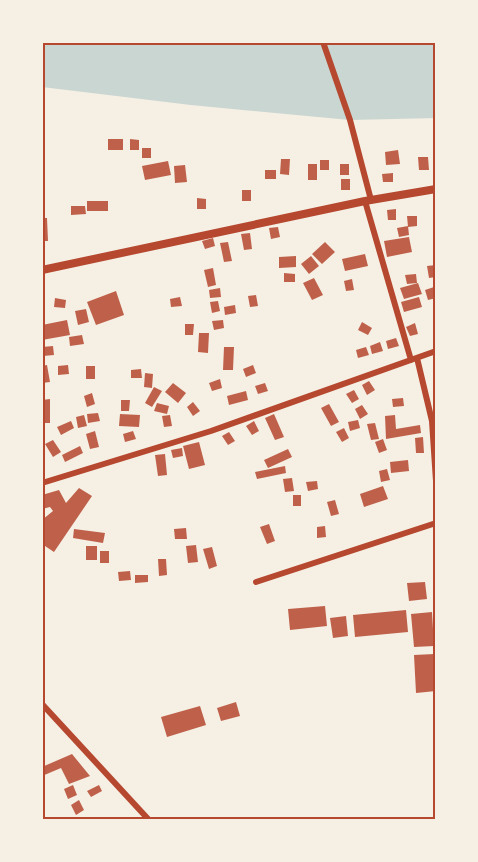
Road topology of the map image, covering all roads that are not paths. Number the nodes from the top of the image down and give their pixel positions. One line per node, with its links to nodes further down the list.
1 (322, 42): 3 (street)
2 (436, 189): 3 (street)
3 (368, 201): 4 (street); 6 (street)
4 (42, 270)
5 (436, 351): 6 (street)
6 (414, 359): 7 (street); 8 (street)
7 (436, 481)
8 (42, 483)
9 (436, 523): 10 (street)
10 (256, 582)
11 (42, 704): 12 (street)
12 (149, 820)

